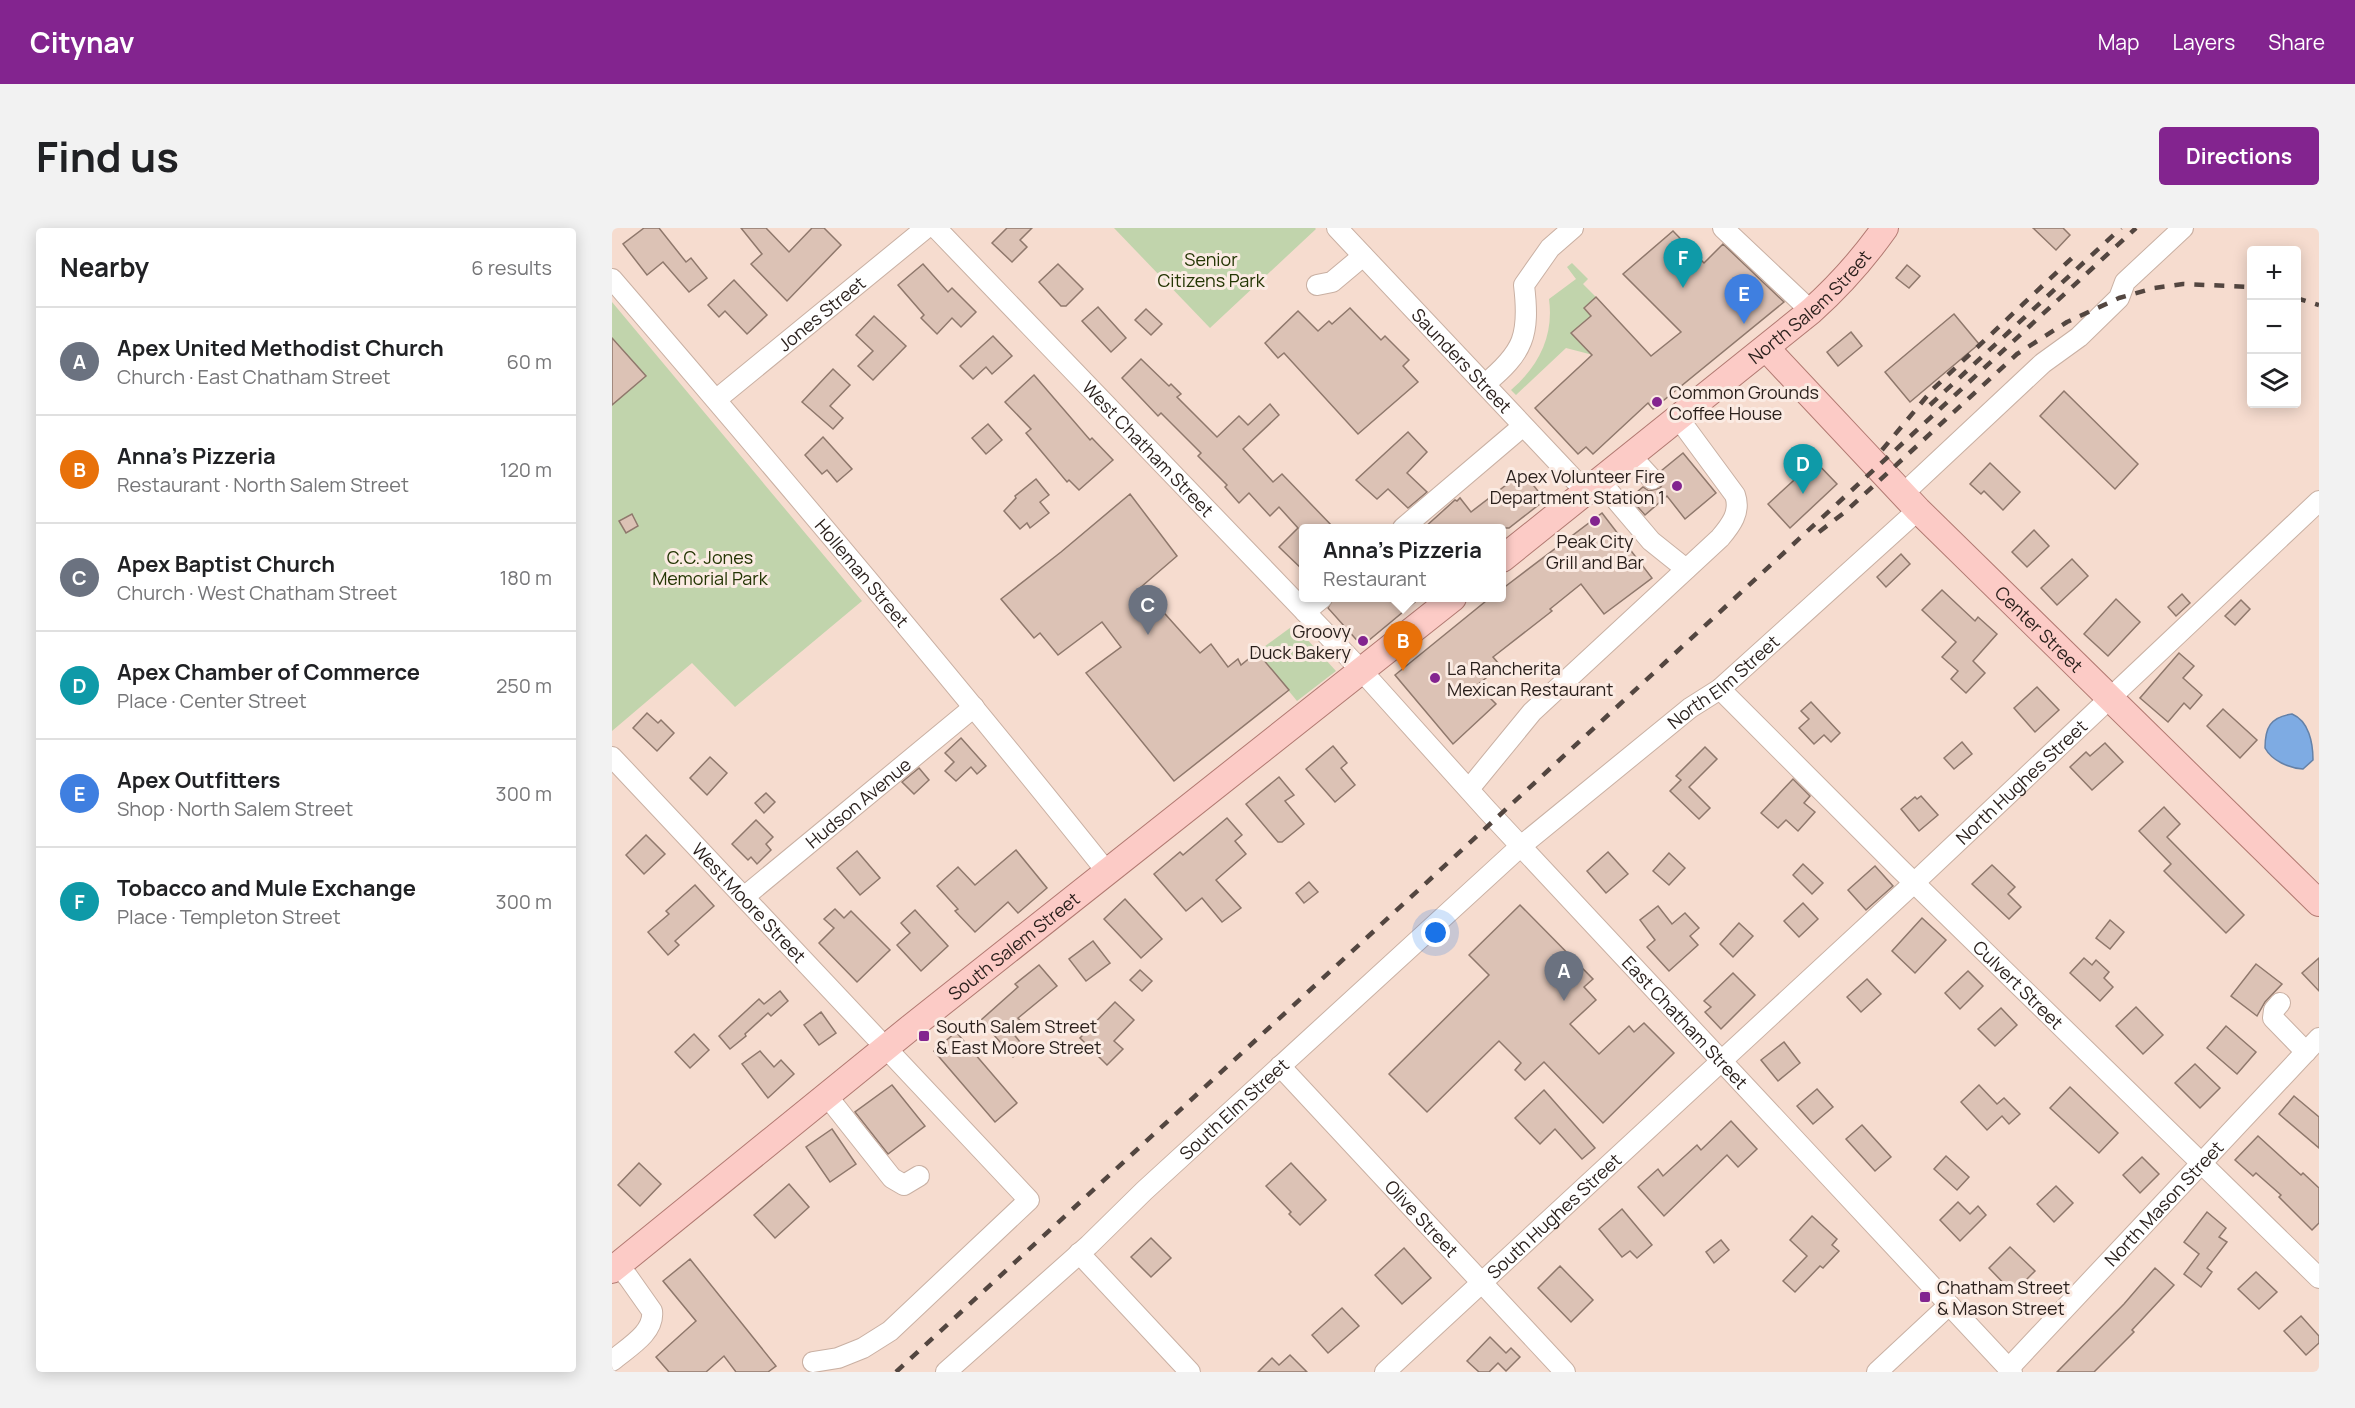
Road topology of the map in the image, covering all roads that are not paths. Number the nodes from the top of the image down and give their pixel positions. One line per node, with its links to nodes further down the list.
1 (926, 228): 14 (street, Jones Street)
2 (936, 228): 27 (street, West Chatham Street)
3 (1337, 228): 8 (street, Saunders Street)
4 (1573, 228): 13 (street)
5 (1723, 228): 11 (street)
6 (1885, 228): 11 (main road, North Salem Street)
7 (2183, 228): 20 (street, North Elm Street)
8 (1363, 256): 10 (street); 13 (street, Saunders Street)
9 (612, 279): 14 (street, Holleman Street)
10 (1317, 285)
11 (1811, 311): 12 (main road, North Salem Street)
12 (1766, 348): 15 (main road, North Salem Street); 20 (main road, Center Street)
13 (1485, 384): 16 (street, Saunders Street)
14 (717, 399): 31 (street, Holleman Street)
15 (1679, 418): 17 (main road, North Salem Street); 24 (street)
16 (1523, 426): 19 (street, Saunders Street); 22 (street)
17 (1631, 456): 18 (street); 19 (main road, North Salem Street)
18 (1652, 479)
19 (1593, 487): 23 (main road, North Salem Street); 24 (street, Saunders Street)
20 (1911, 501): 29 (street, North Elm Street); 30 (main road, Center Street)
21 (2319, 501): 30 (street, North Hughes Street)
22 (1408, 524)
23 (1506, 556)
24 (1686, 569): 33 (street)
25 (1316, 602): 27 (street)
26 (1447, 602): 28 (main road)
27 (1305, 612): 28 (street, West Chatham Street)
28 (1361, 670): 33 (street, East Chatham Street); 35 (main road, South Salem Street)
29 (1720, 689): 34 (street, North Elm Street); 36 (street, Culvert Street)
30 (2111, 699): 36 (street, North Hughes Street); 38 (main road, Center Street)
31 (974, 708): 35 (street, Holleman Street); 37 (street, Hudson Avenue)
32 (612, 757): 37 (street, West Moore Street)
33 (1469, 789): 34 (street, East Chatham Street)
34 (1521, 846): 42 (street, East Chatham Street); 43 (street, South Elm Street)
35 (1107, 872): 41 (main road, South Salem Street)
36 (1916, 882): 42 (street, North Hughes Street); 45 (street, Culvert Street)
37 (744, 897): 41 (street, West Moore Street)
38 (2319, 903)
39 (2280, 1003): 40 (street)
40 (2312, 1045): 45 (street, North Mason Street)
41 (886, 1048): 44 (main road, South Salem Street); 53 (street, West Moore Street)
42 (1721, 1059): 50 (street, South Hughes Street); 51 (street, East Chatham Street)
43 (1280, 1066): 47 (street, South Elm Street); 50 (street, Olive Street)
44 (827, 1096): 46 (street); 48 (main road, South Salem Street)
45 (2202, 1164): 49 (street, Culvert Street); 54 (street, North Mason Street)
46 (919, 1176)
47 (1079, 1253): 55 (street, South Elm Street); 56 (street)
48 (615, 1268): 52 (street)
49 (2319, 1278)
50 (1482, 1283): 57 (street, South Hughes Street); 58 (street, Olive Street)
51 (1949, 1305): 54 (street, East Chatham Street); 59 (street)
52 (612, 1361)
53 (813, 1362)
54 (2011, 1370)
55 (946, 1372)
56 (1190, 1372)
57 (1385, 1372)
58 (1565, 1372)
59 (1877, 1372)

